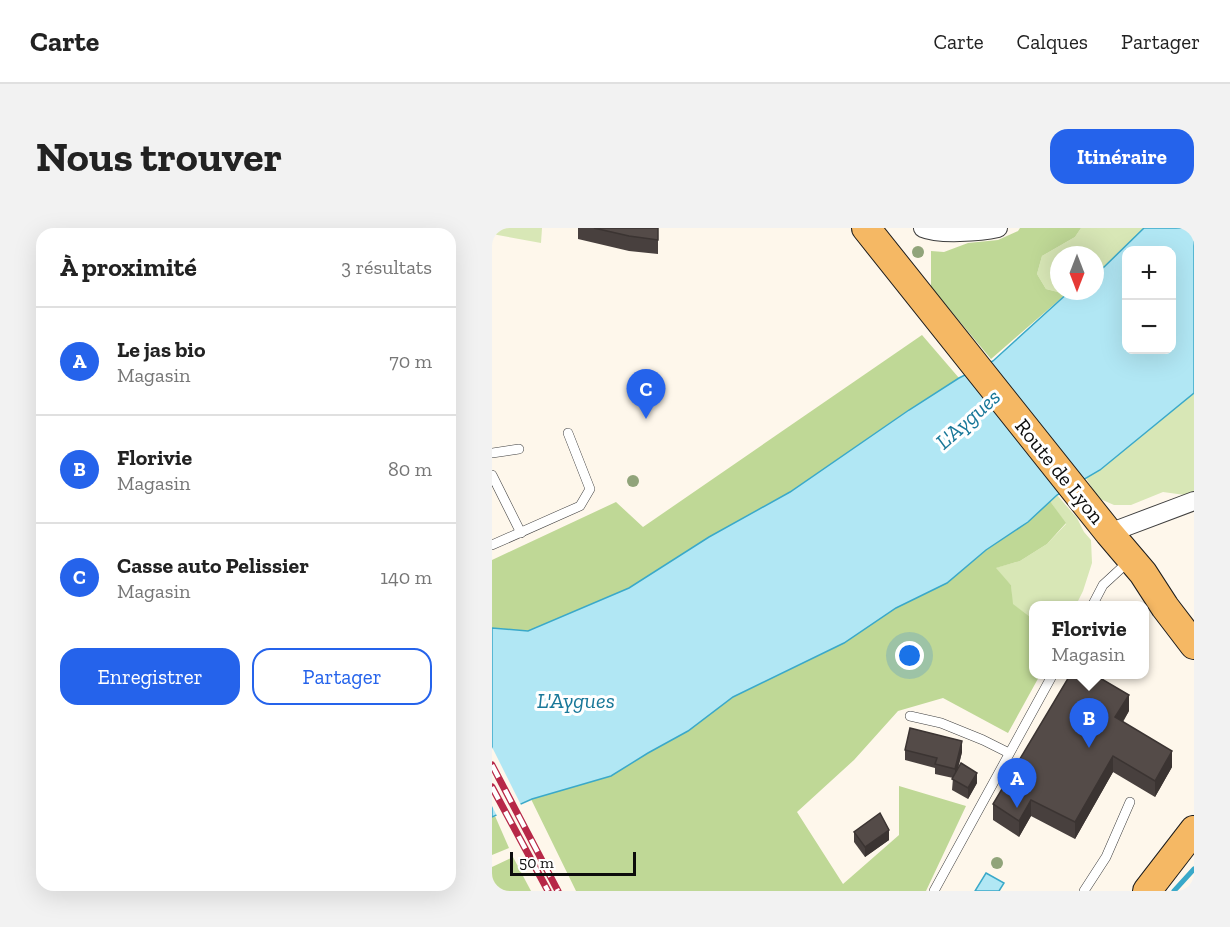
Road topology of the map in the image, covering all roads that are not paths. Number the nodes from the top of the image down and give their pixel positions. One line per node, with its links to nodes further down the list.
1 (866, 228): 10 (main road, Route de Lyon)
2 (923, 228): 4 (street)
3 (998, 228): 4 (street)
4 (966, 229)
5 (568, 433): 11 (lane)
6 (519, 449): 7 (lane)
7 (492, 453)
8 (492, 475): 11 (lane)
9 (1194, 501): 10 (street)
10 (1101, 522): 13 (main road, Route de Lyon)
11 (521, 533): 12 (lane)
12 (492, 545)
13 (1138, 566): 14 (lane); 15 (main road, Route de Lyon); 16 (main road, Route de Lyon)
14 (1095, 601)
15 (1194, 620)
16 (1194, 645)
17 (1051, 679): 19 (lane)
18 (910, 716): 19 (lane)
19 (1010, 753): 22 (lane)
20 (1130, 802): 23 (lane)
21 (1194, 830): 24 (main road)
22 (934, 891)
23 (1084, 891)
24 (1147, 891)

